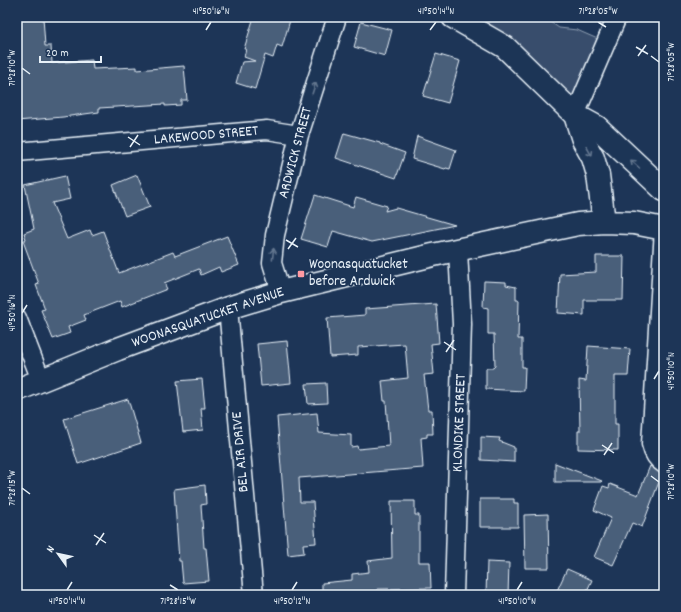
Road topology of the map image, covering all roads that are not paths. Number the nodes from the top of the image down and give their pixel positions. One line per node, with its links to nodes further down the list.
1 (337, 17): 5 (street, ARDWICK STREET, one-way to 1)
2 (453, 17): 4 (street)
3 (617, 17): 4 (street)
4 (574, 115): 7 (street, one-way to 4); 8 (street, one-way to 8)
5 (299, 135): 6 (street, LAKEWOOD STREET); 11 (street, ARDWICK STREET, one-way to 5)
6 (17, 152)
7 (664, 190)
8 (604, 222): 9 (street, WOONASQUATUCKET AVENUE); 10 (street, WOONASQUATUCKET AVENUE)
9 (664, 229): 16 (street)
10 (458, 251): 11 (street, WOONASQUATUCKET AVENUE); 18 (street, KLONDIKE STREET)
11 (281, 292): 12 (street, WOONASQUATUCKET AVENUE)
12 (228, 308): 14 (street, WOONASQUATUCKET AVENUE); 17 (street, BEL AIR DRIVE)
13 (17, 318): 14 (street)
14 (41, 380): 15 (street, WOONASQUATUCKET AVENUE)
15 (17, 390)
16 (664, 464)
17 (254, 595)
18 (454, 595)

